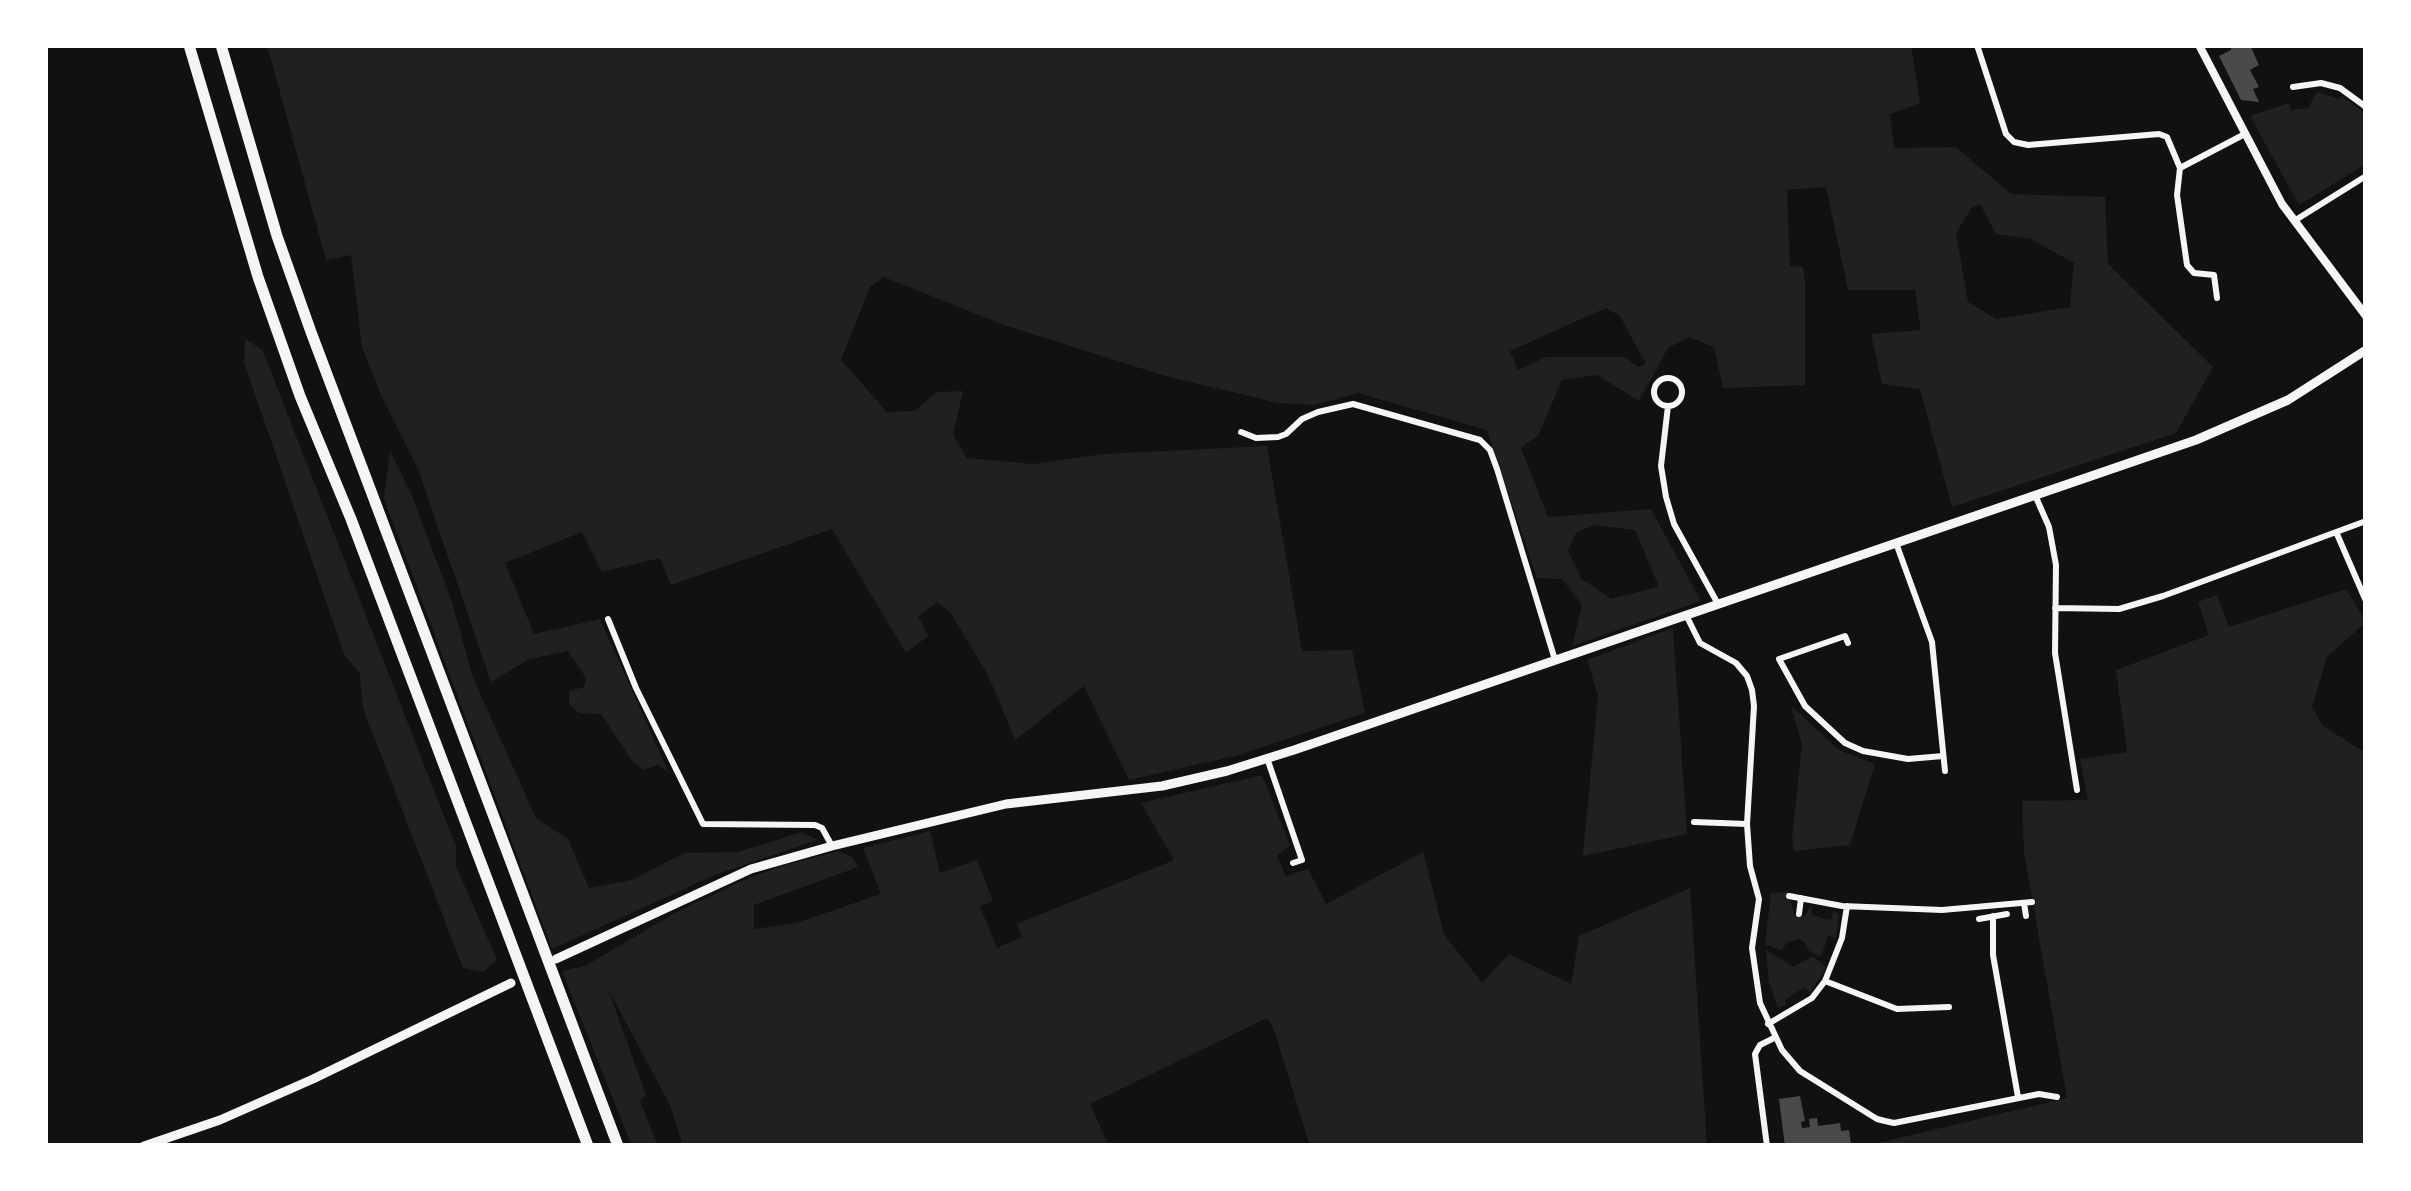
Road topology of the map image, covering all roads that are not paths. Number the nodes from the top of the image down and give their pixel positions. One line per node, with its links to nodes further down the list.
1 (188, 45): 52 (highway)
2 (221, 45): 53 (highway)
3 (1978, 45): 8 (street)
4 (2199, 45): 7 (street)
5 (2293, 87): 6 (street)
6 (2366, 107)
7 (2243, 135): 8 (street); 10 (street)
8 (2180, 168): 11 (street)
9 (2366, 176): 10 (street)
10 (2294, 221): 12 (street)
11 (2216, 298)
12 (2366, 316)
13 (2366, 350): 16 (main road)
14 (1668, 406): 14 (street); 21 (street)
15 (1241, 432): 26 (street)
16 (2035, 496): 19 (main road); 22 (street)
17 (2366, 521): 18 (street)
18 (2336, 534): 20 (street); 22 (street)
19 (1896, 544): 21 (main road); 27 (street)
20 (2366, 601)
21 (1718, 604): 23 (main road)
22 (2055, 608): 30 (street)
23 (1686, 615): 26 (main road); 32 (street)
24 (608, 619): 33 (street)
25 (1848, 643): 27 (street)
26 (1555, 660): 28 (main road)
27 (1943, 756): 29 (street)
28 (1267, 758): 33 (main road); 34 (street)
29 (1945, 772)
30 (2076, 790)
31 (1694, 822): 32 (street)
32 (1747, 824): 47 (street)
33 (832, 846): 43 (main road)
34 (1293, 863)
35 (1790, 896): 36 (street)
36 (1801, 898): 37 (street); 38 (street)
37 (1848, 906): 41 (street); 44 (street)
38 (1798, 914)
39 (2007, 914): 40 (street)
40 (1993, 916): 42 (street); 50 (street)
41 (2026, 916)
42 (1978, 919)
43 (556, 959)
44 (1826, 982): 46 (street); 47 (street)
45 (511, 983): 51 (main road)
46 (1949, 1008)
47 (1768, 1024): 48 (street)
48 (1774, 1038): 50 (street); 54 (street)
49 (2057, 1097): 50 (street)
50 (2018, 1098)
51 (144, 1146)
52 (588, 1146)
53 (618, 1146)
54 (1767, 1146)

